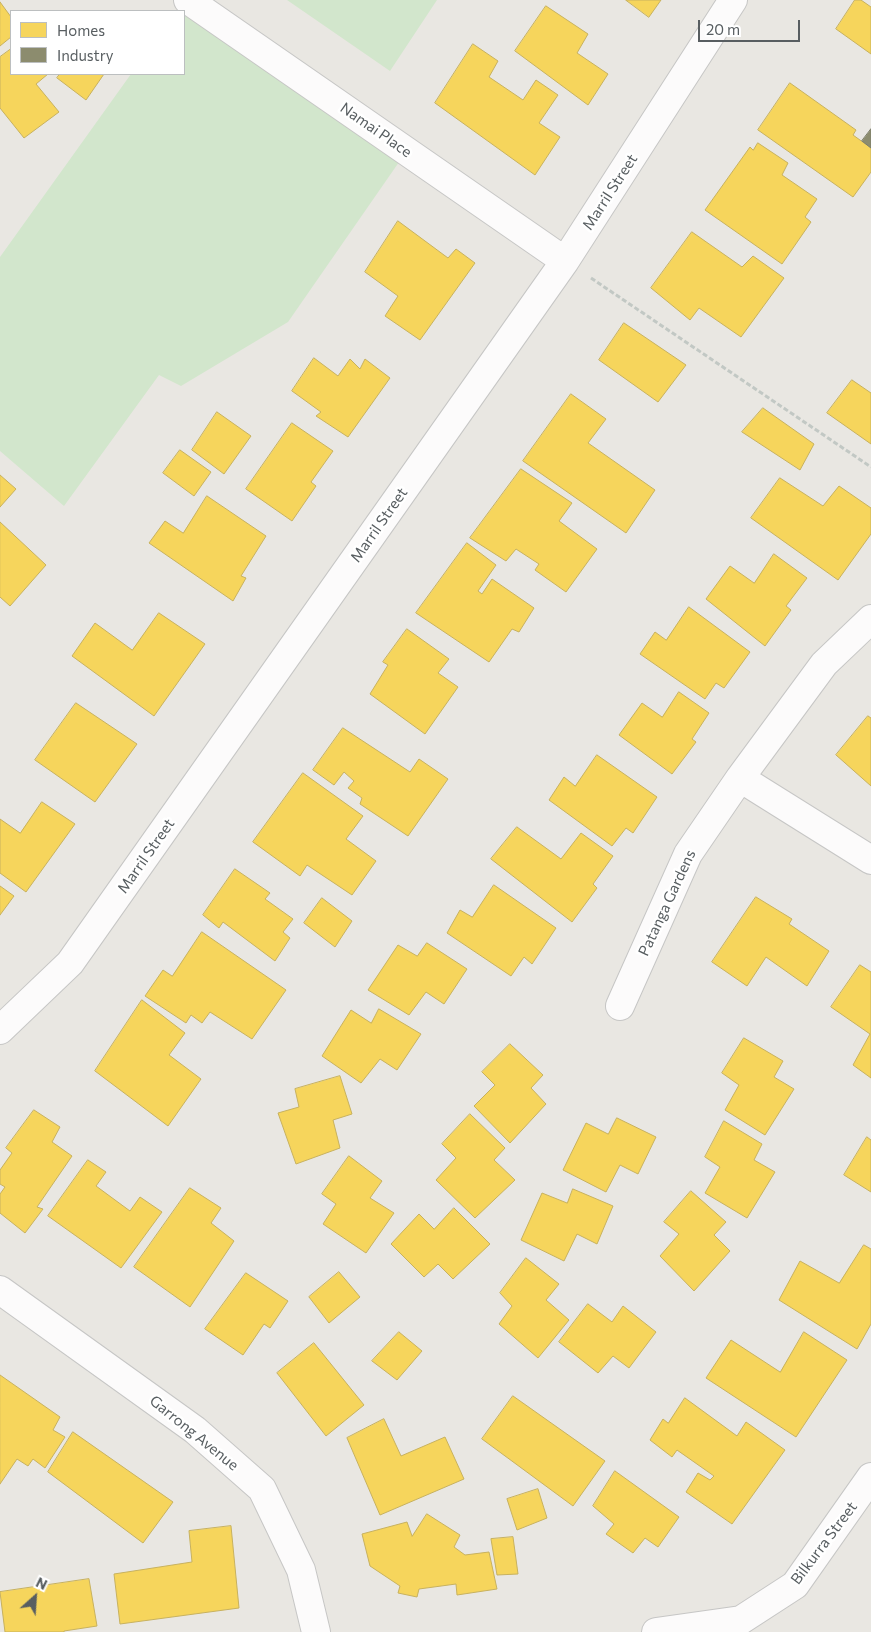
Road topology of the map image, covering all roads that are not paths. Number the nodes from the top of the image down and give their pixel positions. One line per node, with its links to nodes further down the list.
1 (188, 0): 3 (street, Namai Place)
2 (733, 0): 3 (street, Marril Street)
3 (565, 261): 8 (street, Marril Street)
4 (871, 619): 5 (street, Patanga Gardens)
5 (740, 778): 6 (street); 7 (street, Patanga Gardens)
6 (871, 860)
7 (620, 1006)
8 (0, 1030)
9 (0, 1290): 11 (street, Garrong Avenue)
10 (871, 1477): 12 (street, Bilkurra Street)
11 (316, 1632)
12 (656, 1632)

